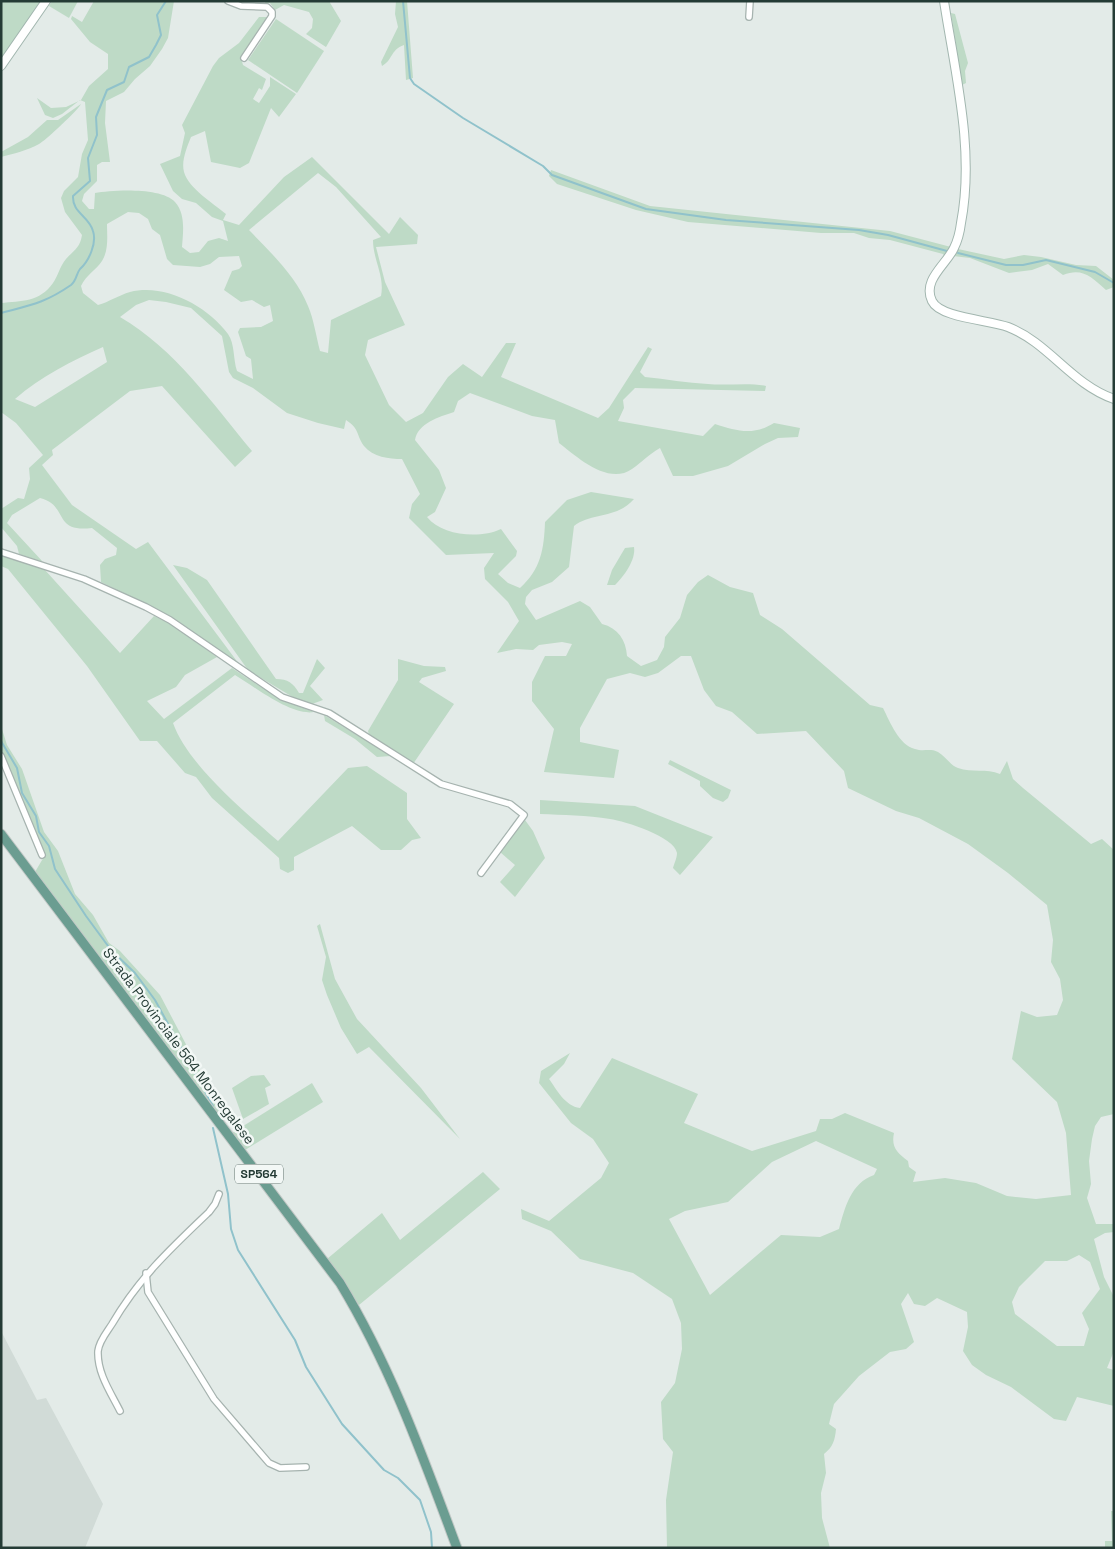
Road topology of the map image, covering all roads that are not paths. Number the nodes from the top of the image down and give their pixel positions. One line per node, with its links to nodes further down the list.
1 (46, 1): 7 (street)
2 (228, 1): 6 (street)
3 (750, 1): 5 (street)
4 (944, 1): 8 (street)
5 (749, 18)
6 (244, 58)
7 (1, 66)
8 (1114, 399)
9 (1, 552): 13 (street)
10 (1, 756): 12 (street)
11 (1, 834): 18 (main road, Strada Provinciale 564 Monregalese / SP564)
12 (42, 855)
13 (481, 874)
14 (219, 1194): 15 (street)
15 (146, 1273): 16 (street); 17 (street)
16 (120, 1411)
17 (306, 1466)
18 (457, 1548)

